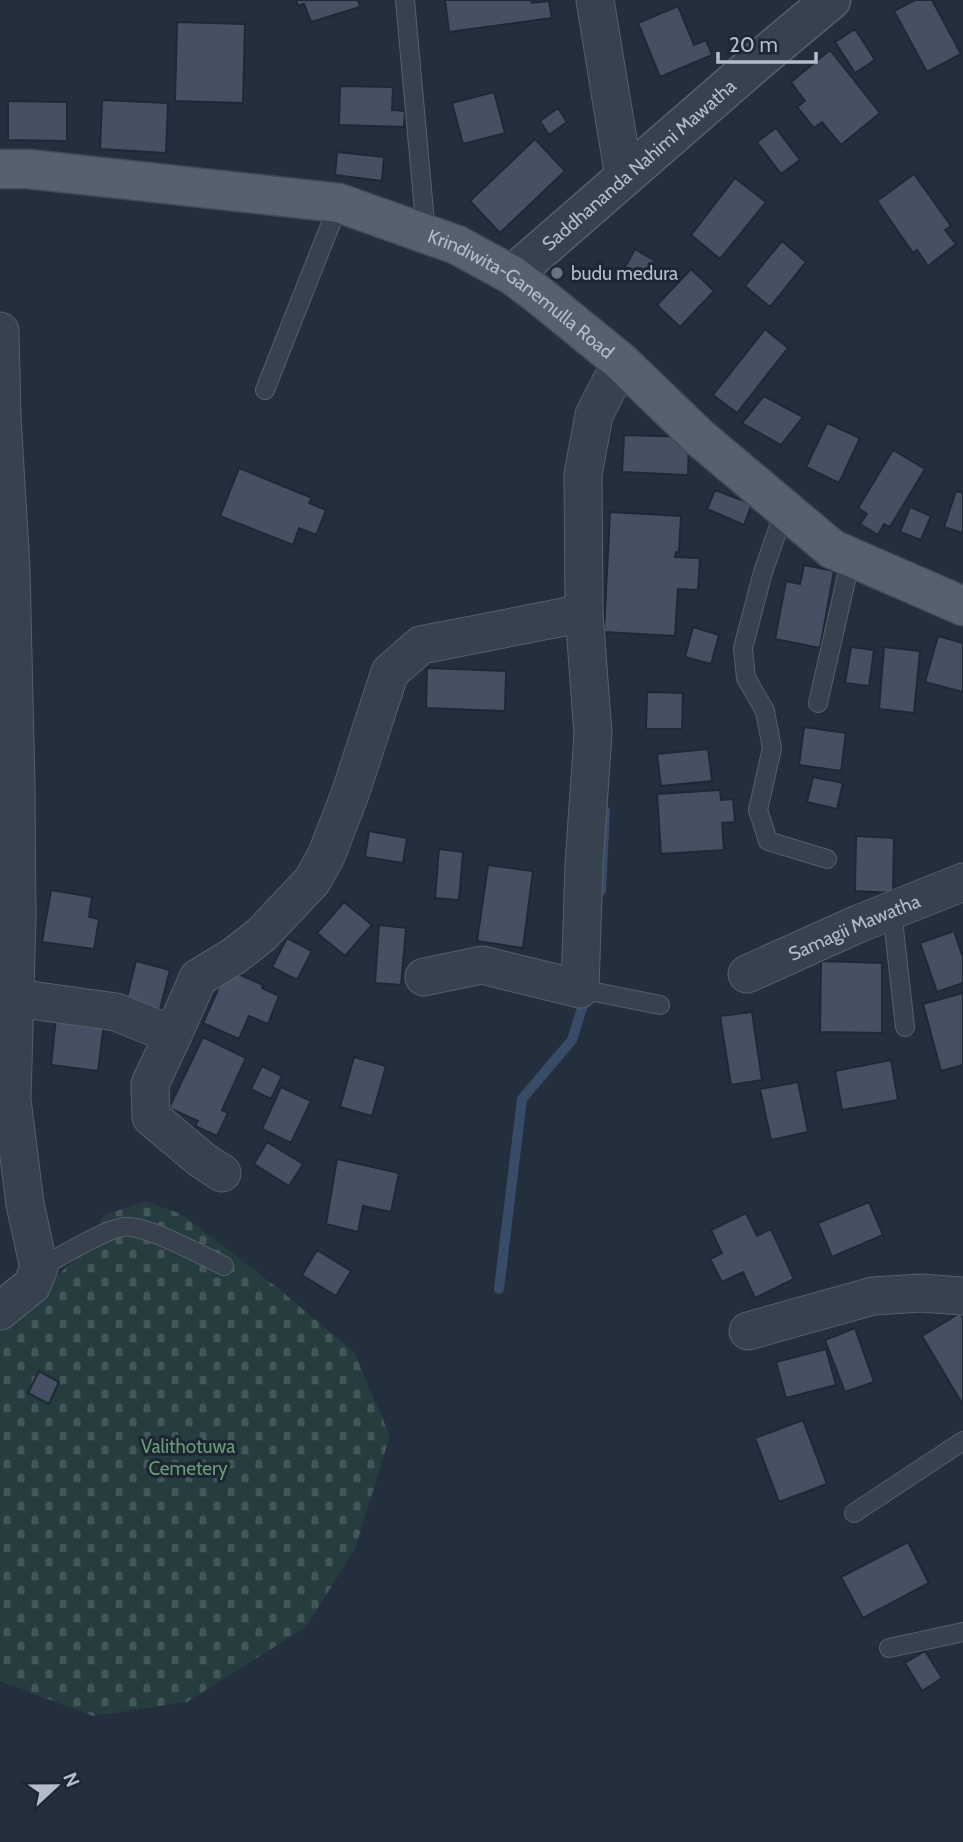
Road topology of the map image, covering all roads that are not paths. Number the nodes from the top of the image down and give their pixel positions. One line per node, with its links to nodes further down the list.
1 (405, 0): 7 (lane)
2 (596, 0): 5 (street)
3 (831, 0): 5 (street, Saddhananda Nahimi Mawatha)
4 (0, 169): 6 (main road, Krindiwita-Ganemulla Road)
5 (624, 177): 8 (street, Saddhananda Nahimi Mawatha)
6 (339, 203): 7 (main road, Krindiwita-Ganemulla Road); 11 (lane)
7 (426, 233): 8 (main road, Krindiwita-Ganemulla Road)
8 (512, 275): 10 (main road, Krindiwita-Ganemulla Road)
9 (0, 331): 23 (street)
10 (621, 362): 12 (main road, Krindiwita-Ganemulla Road); 15 (street)
11 (265, 390)
12 (785, 509): 13 (main road, Krindiwita-Ganemulla Road); 17 (lane)
13 (851, 558): 14 (main road, Krindiwita-Ganemulla Road); 16 (lane)
14 (963, 606)
15 (584, 613): 22 (street); 26 (street)
16 (818, 704)
17 (827, 859)
18 (963, 882): 19 (street, Samagii Mawatha)
19 (892, 911): 20 (street, Samagii Mawatha); 25 (lane)
20 (747, 974)
21 (424, 977): 22 (street)
22 (580, 989): 24 (lane)
23 (16, 998): 26 (street); 29 (street)
24 (660, 1005)
25 (905, 1027)
26 (173, 1035): 27 (street)
27 (222, 1173)
28 (224, 1266): 29 (lane)
29 (39, 1268): 31 (street)
30 (963, 1296): 32 (street)
31 (0, 1311)
32 (748, 1331)
33 (963, 1441): 34 (lane)
34 (854, 1513)
35 (963, 1632): 36 (lane)
36 (889, 1648)

